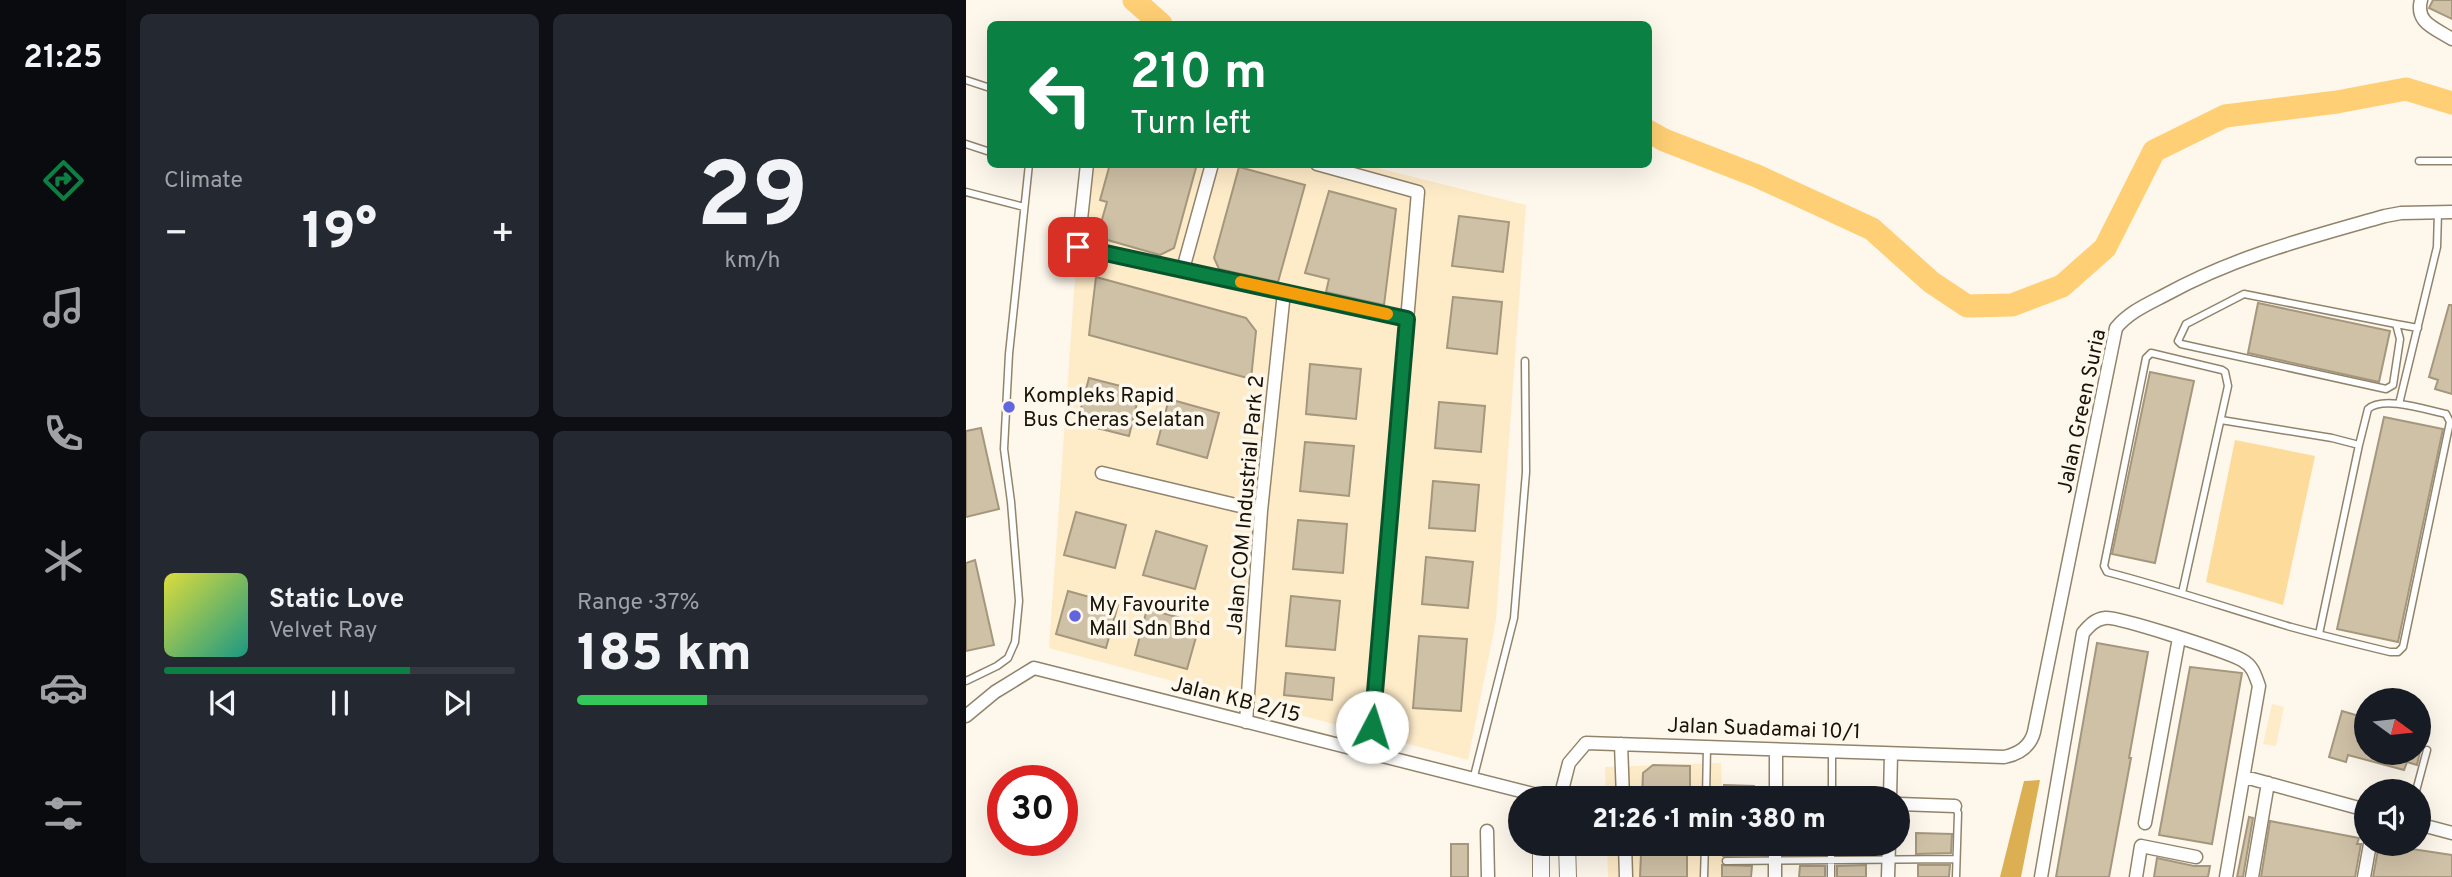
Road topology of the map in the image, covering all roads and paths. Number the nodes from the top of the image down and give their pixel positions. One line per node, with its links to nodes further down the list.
1 (2421, 0): 2 (street)
2 (2452, 39)
3 (966, 80): 4 (lane)
4 (987, 87)
5 (966, 144): 6 (lane)
6 (987, 151)
7 (2419, 161): 8 (lane)
8 (2452, 161)
9 (1028, 168): 14 (lane)
10 (1087, 168): 17 (street)
11 (1211, 168): 17 (street)
12 (1331, 168): 19 (street)
13 (966, 192): 14 (lane)
14 (1024, 207): 31 (lane)
15 (2438, 212): 16 (street, Jalan Green Suria); 21 (lane); 40 (street, Jalan Green Suria)
16 (2452, 212)
17 (1183, 269): 18 (street)
18 (1284, 292): 19 (street); 27 (street, Jalan COM Industrial Park 2)
19 (1407, 319): 38 (street)
20 (2396, 324): 20 (lane); 21 (lane)
21 (2418, 328): 23 (lane)
22 (1525, 361): 42 (lane)
23 (2399, 404): 25 (lane); 29 (lane)
24 (2221, 420): 25 (lane); 28 (lane); 28 (lane)
25 (2359, 445): 29 (lane)
26 (1102, 473): 27 (street)
27 (1261, 510): 33 (street, Jalan COM Industrial Park 2)
28 (2182, 593): 29 (lane)
29 (2319, 634)
30 (2179, 638): 41 (street); 54 (street); 80 (street)
31 (966, 681)
32 (966, 716): 33 (street, Jalan KB 2/15)
33 (1246, 722): 38 (street, Jalan KB 2/15)
34 (1621, 744): 35 (street, Jalan Suadamai 10/1); 44 (street, Jalan Suadamai 10/1); 45 (street)
35 (1707, 747): 36 (street, Jalan Suadamai 10/1); 46 (lane)
36 (1776, 750): 37 (street, Jalan Suadamai 10/1); 47 (street)
37 (1832, 752): 39 (street, Jalan Suadamai 10/1); 48 (lane)
38 (1370, 754): 42 (street, Jalan KB 2/15)
39 (1891, 754): 40 (street, Jalan Suadamai 10/1); 49 (street)
40 (2004, 757)
41 (2245, 777): 43 (street); 82 (street)
42 (1473, 780): 50 (street, Jalan KB 2/15)
43 (2268, 783): 53 (street); 83 (street)
44 (1563, 786)
45 (1623, 786)
46 (1706, 786)
47 (1776, 786)
48 (1832, 786)
49 (1890, 786)
50 (1508, 788)
51 (1910, 804): 52 (street)
52 (1955, 806): 67 (lane)
53 (2354, 807)
54 (2145, 823)
55 (2431, 827): 57 (street)
56 (1487, 831): 71 (street)
57 (2452, 833)
58 (1541, 856): 72 (street)
59 (1567, 856): 73 (street)
60 (1625, 856): 74 (street)
61 (1705, 856): 75 (lane)
62 (1775, 856): 70 (street)
63 (1831, 856): 68 (lane)
64 (2196, 856): 81 (street)
65 (2368, 856): 84 (street)
66 (1888, 858): 67 (lane); 68 (lane); 78 (street)
67 (1956, 859): 79 (lane)
68 (1831, 860): 70 (lane); 77 (lane)
69 (1726, 861): 70 (lane)
70 (1775, 861): 76 (street)
71 (1488, 877)
72 (1541, 877)
73 (1568, 877)
74 (1626, 877)
75 (1704, 877)
76 (1775, 877)
77 (1830, 877)
78 (1888, 877)
79 (1956, 877)
80 (2041, 877)
81 (2136, 877)
82 (2226, 877)
83 (2252, 877)
84 (2364, 877)

